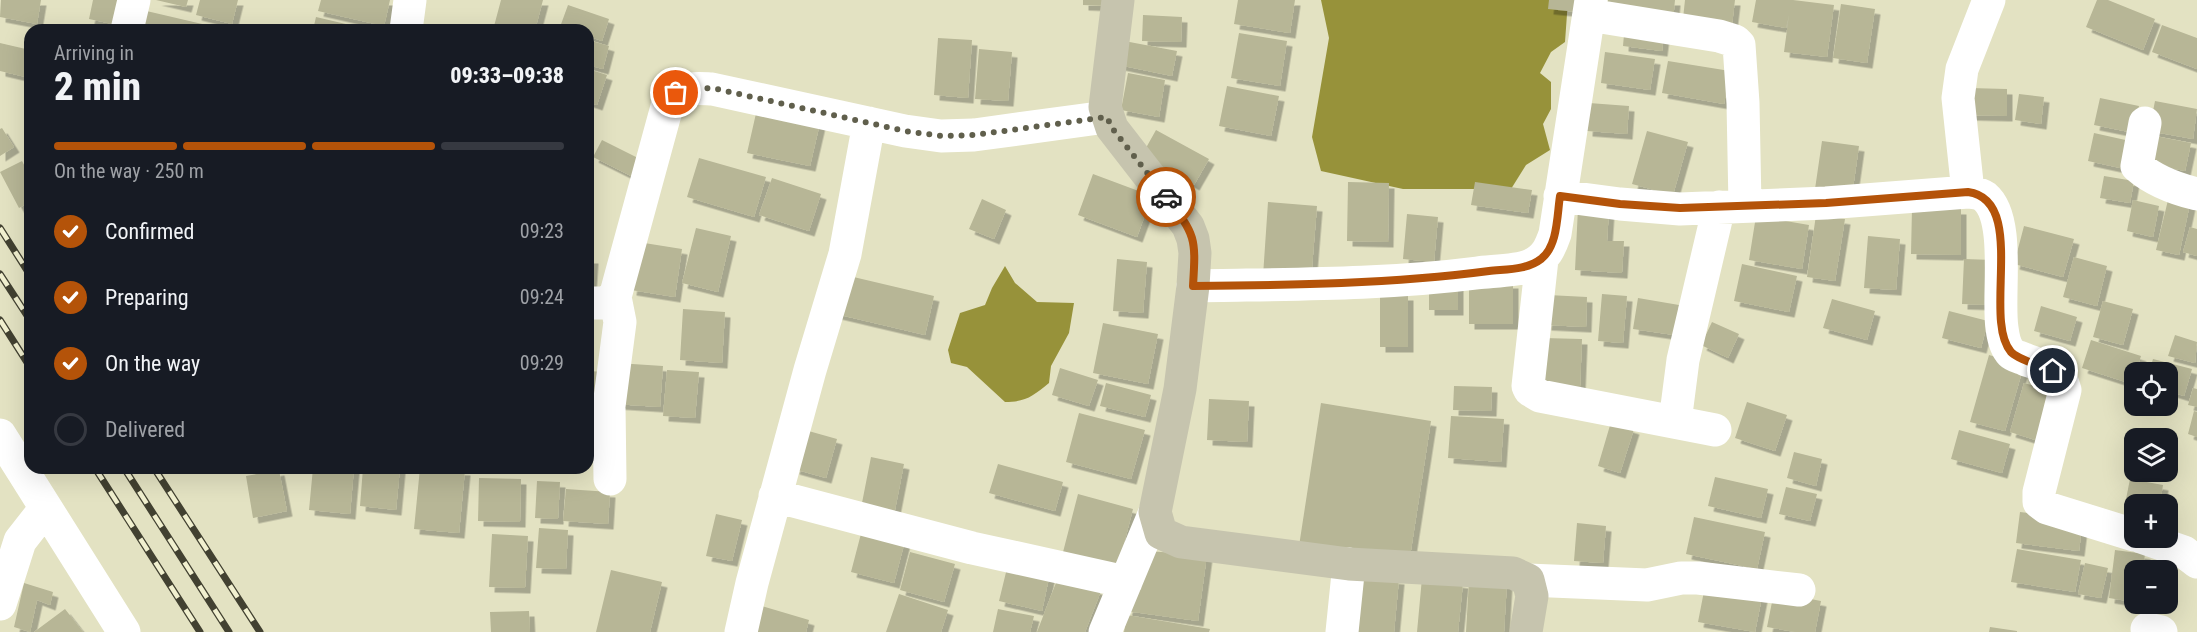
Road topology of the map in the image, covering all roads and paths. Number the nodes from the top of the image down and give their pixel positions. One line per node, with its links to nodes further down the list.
1 (134, 0): 6 (street)
2 (410, 0): 7 (street)
3 (1118, 0): 8 (street)
4 (1989, 0): 12 (street)
5 (1590, 8): 13 (street); 14 (street)
6 (128, 24)
7 (407, 24)
8 (1107, 117): 9 (street); 16 (street)
9 (869, 123): 17 (street); 22 (street)
10 (2145, 123): 11 (street)
11 (2195, 186)
12 (1968, 192): 14 (street); 25 (street)
13 (1560, 196): 14 (street); 15 (street)
14 (1732, 207): 18 (street)
15 (1542, 259): 16 (street); 18 (street)
16 (1193, 286): 24 (street)
17 (601, 300): 21 (street)
18 (1675, 422): 19 (street)
19 (1715, 430)
20 (3, 445): 23 (street)
21 (610, 479)
22 (775, 496): 30 (street); 34 (street)
23 (45, 509): 32 (street); 33 (street)
24 (1155, 512): 28 (street); 30 (street)
25 (2124, 532)
26 (2173, 548): 27 (street)
27 (2197, 562)
28 (1349, 564): 29 (street); 36 (street)
29 (1528, 580): 31 (street); 37 (street)
30 (1126, 582): 35 (street)
31 (1799, 590)
32 (0, 604)
33 (124, 632)
34 (741, 632)
35 (1105, 632)
36 (1342, 632)
37 (1526, 632)

